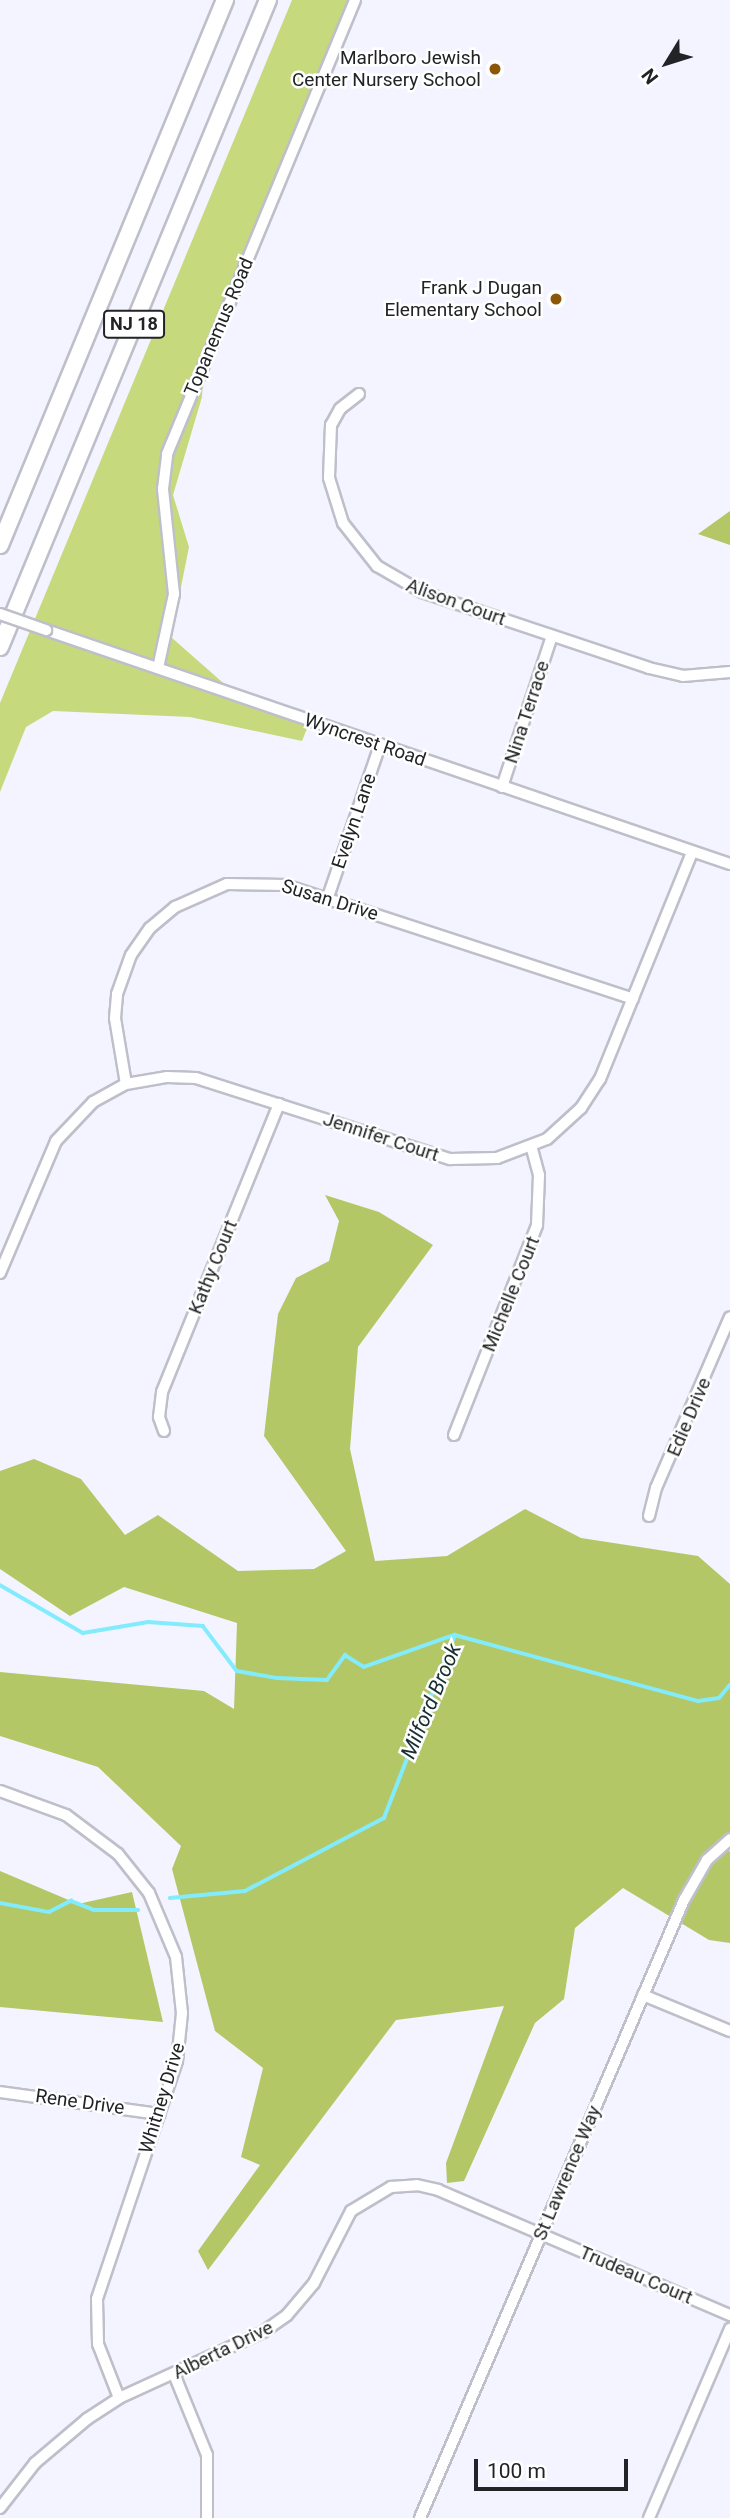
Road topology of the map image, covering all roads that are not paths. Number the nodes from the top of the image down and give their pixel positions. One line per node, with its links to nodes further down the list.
1 (225, 0): 5 (highway, NJ 18)
2 (268, 0): 8 (highway, NJ 18)
3 (355, 0): 9 (street, Topanemus Road)
4 (359, 394): 7 (street, Alison Court)
5 (0, 545)
6 (0, 614): 9 (street, Wyncrest Road, bridge)
7 (552, 636): 10 (street, Alison Court); 12 (street, Nina Terrace)
8 (0, 647)
9 (158, 668): 11 (street, Wyncrest Road)
10 (730, 672)
11 (380, 746): 12 (street, Wyncrest Road); 15 (street, Evelyn Lane)
12 (502, 787): 13 (street, Wyncrest Road)
13 (692, 852): 14 (street, Wyncrest Road); 16 (street, Jennifer Court)
14 (730, 864)
15 (328, 897): 16 (street, Susan Drive); 17 (street, Susan Drive)
16 (633, 999): 19 (street, Jennifer Court)
17 (126, 1084): 18 (street, Jennifer Court); 20 (street, Jennifer Court)
18 (279, 1104): 19 (street, Jennifer Court); 22 (street, Kathy Court)
19 (532, 1148): 23 (street, Michelle Court)
20 (0, 1273)
21 (730, 1317): 24 (street, Edie Drive)
22 (164, 1432)
23 (454, 1435)
24 (649, 1516)
25 (0, 1791): 30 (street, Whitney Drive)
26 (730, 1839): 27 (street, St Lawrence Way)
27 (643, 1996): 28 (street); 31 (street, St Lawrence Way)
28 (730, 2031)
29 (0, 2092): 30 (street, Rene Drive)
30 (159, 2114): 35 (street, Whitney Drive)
31 (541, 2234): 32 (street, Trudeau Court); 34 (street, Alberta Drive); 38 (street, St Lawrence Way)
32 (730, 2315)
33 (730, 2329): 39 (street)
34 (174, 2374): 35 (street, Alberta Drive); 37 (street)
35 (119, 2398): 36 (street, Alberta Drive)
36 (0, 2508)
37 (207, 2518)
38 (420, 2518)
39 (649, 2518)

